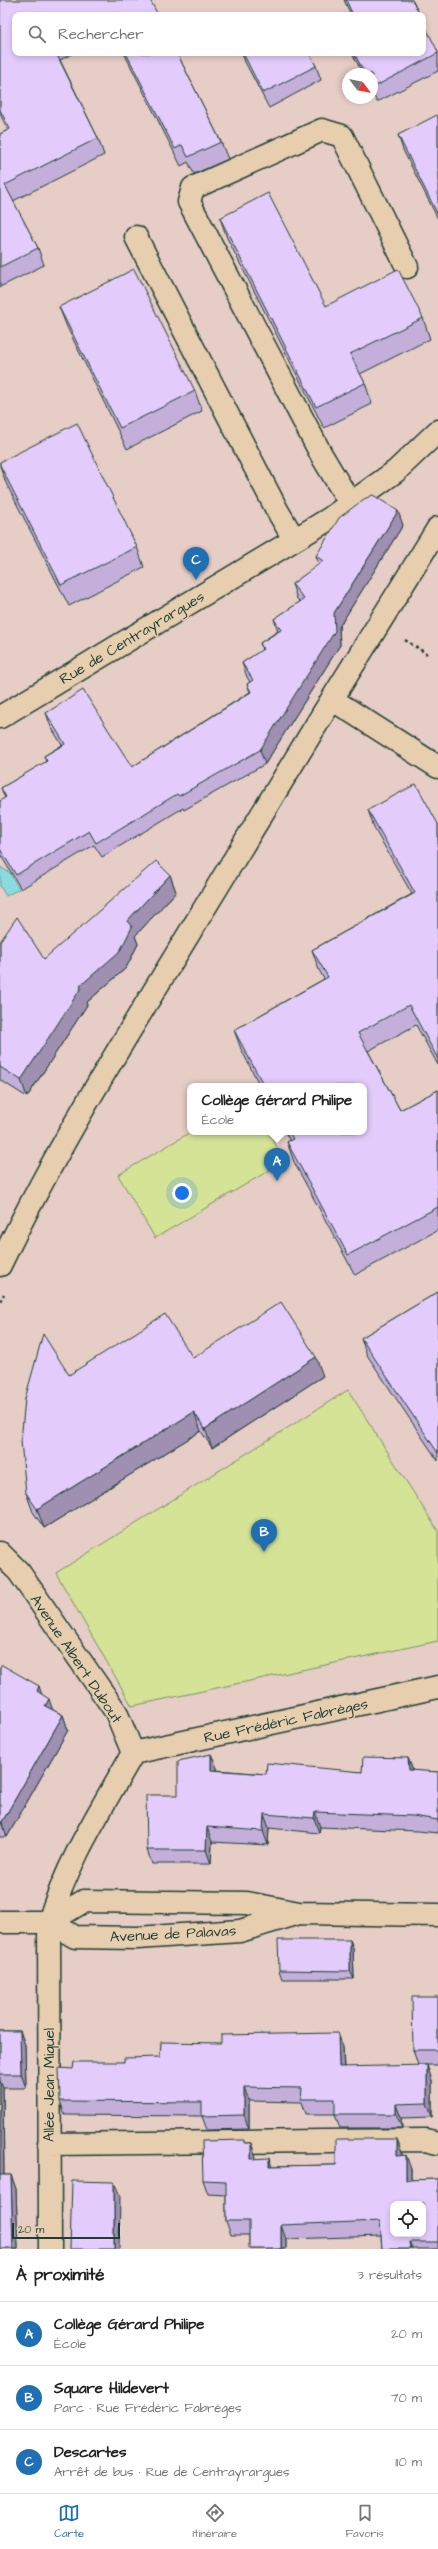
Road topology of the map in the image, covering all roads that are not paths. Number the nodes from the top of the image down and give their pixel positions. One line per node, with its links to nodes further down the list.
1 (136, 237): 6 (street)
2 (407, 267): 4 (street)
3 (438, 431): 4 (street, Rue de Centrayrargues)
4 (350, 503): 6 (street, Rue de Centrayrargues)
5 (438, 528): 7 (street)
6 (294, 539): 8 (street, Rue de Centrayrargues)
7 (333, 700): 9 (street); 10 (street)
8 (0, 717)
9 (438, 767)
10 (0, 1265)
11 (0, 1553): 13 (street, Avenue Albert Dubout)
12 (438, 1687): 13 (street, Rue Frédéric Fabrèges)
13 (133, 1753): 17 (street)
14 (299, 1913): 15 (street, Avenue de Palavas); 17 (street, Avenue de Palavas); 17 (street, Avenue de Palavas)
15 (438, 1915)
16 (0, 1922): 17 (street, Avenue de Palavas)
17 (49, 1922): 19 (street, Allée Jean Miquel)
18 (438, 2143): 19 (street)
19 (50, 2144): 20 (street, Allée Jean Miquel)
20 (50, 2249)

